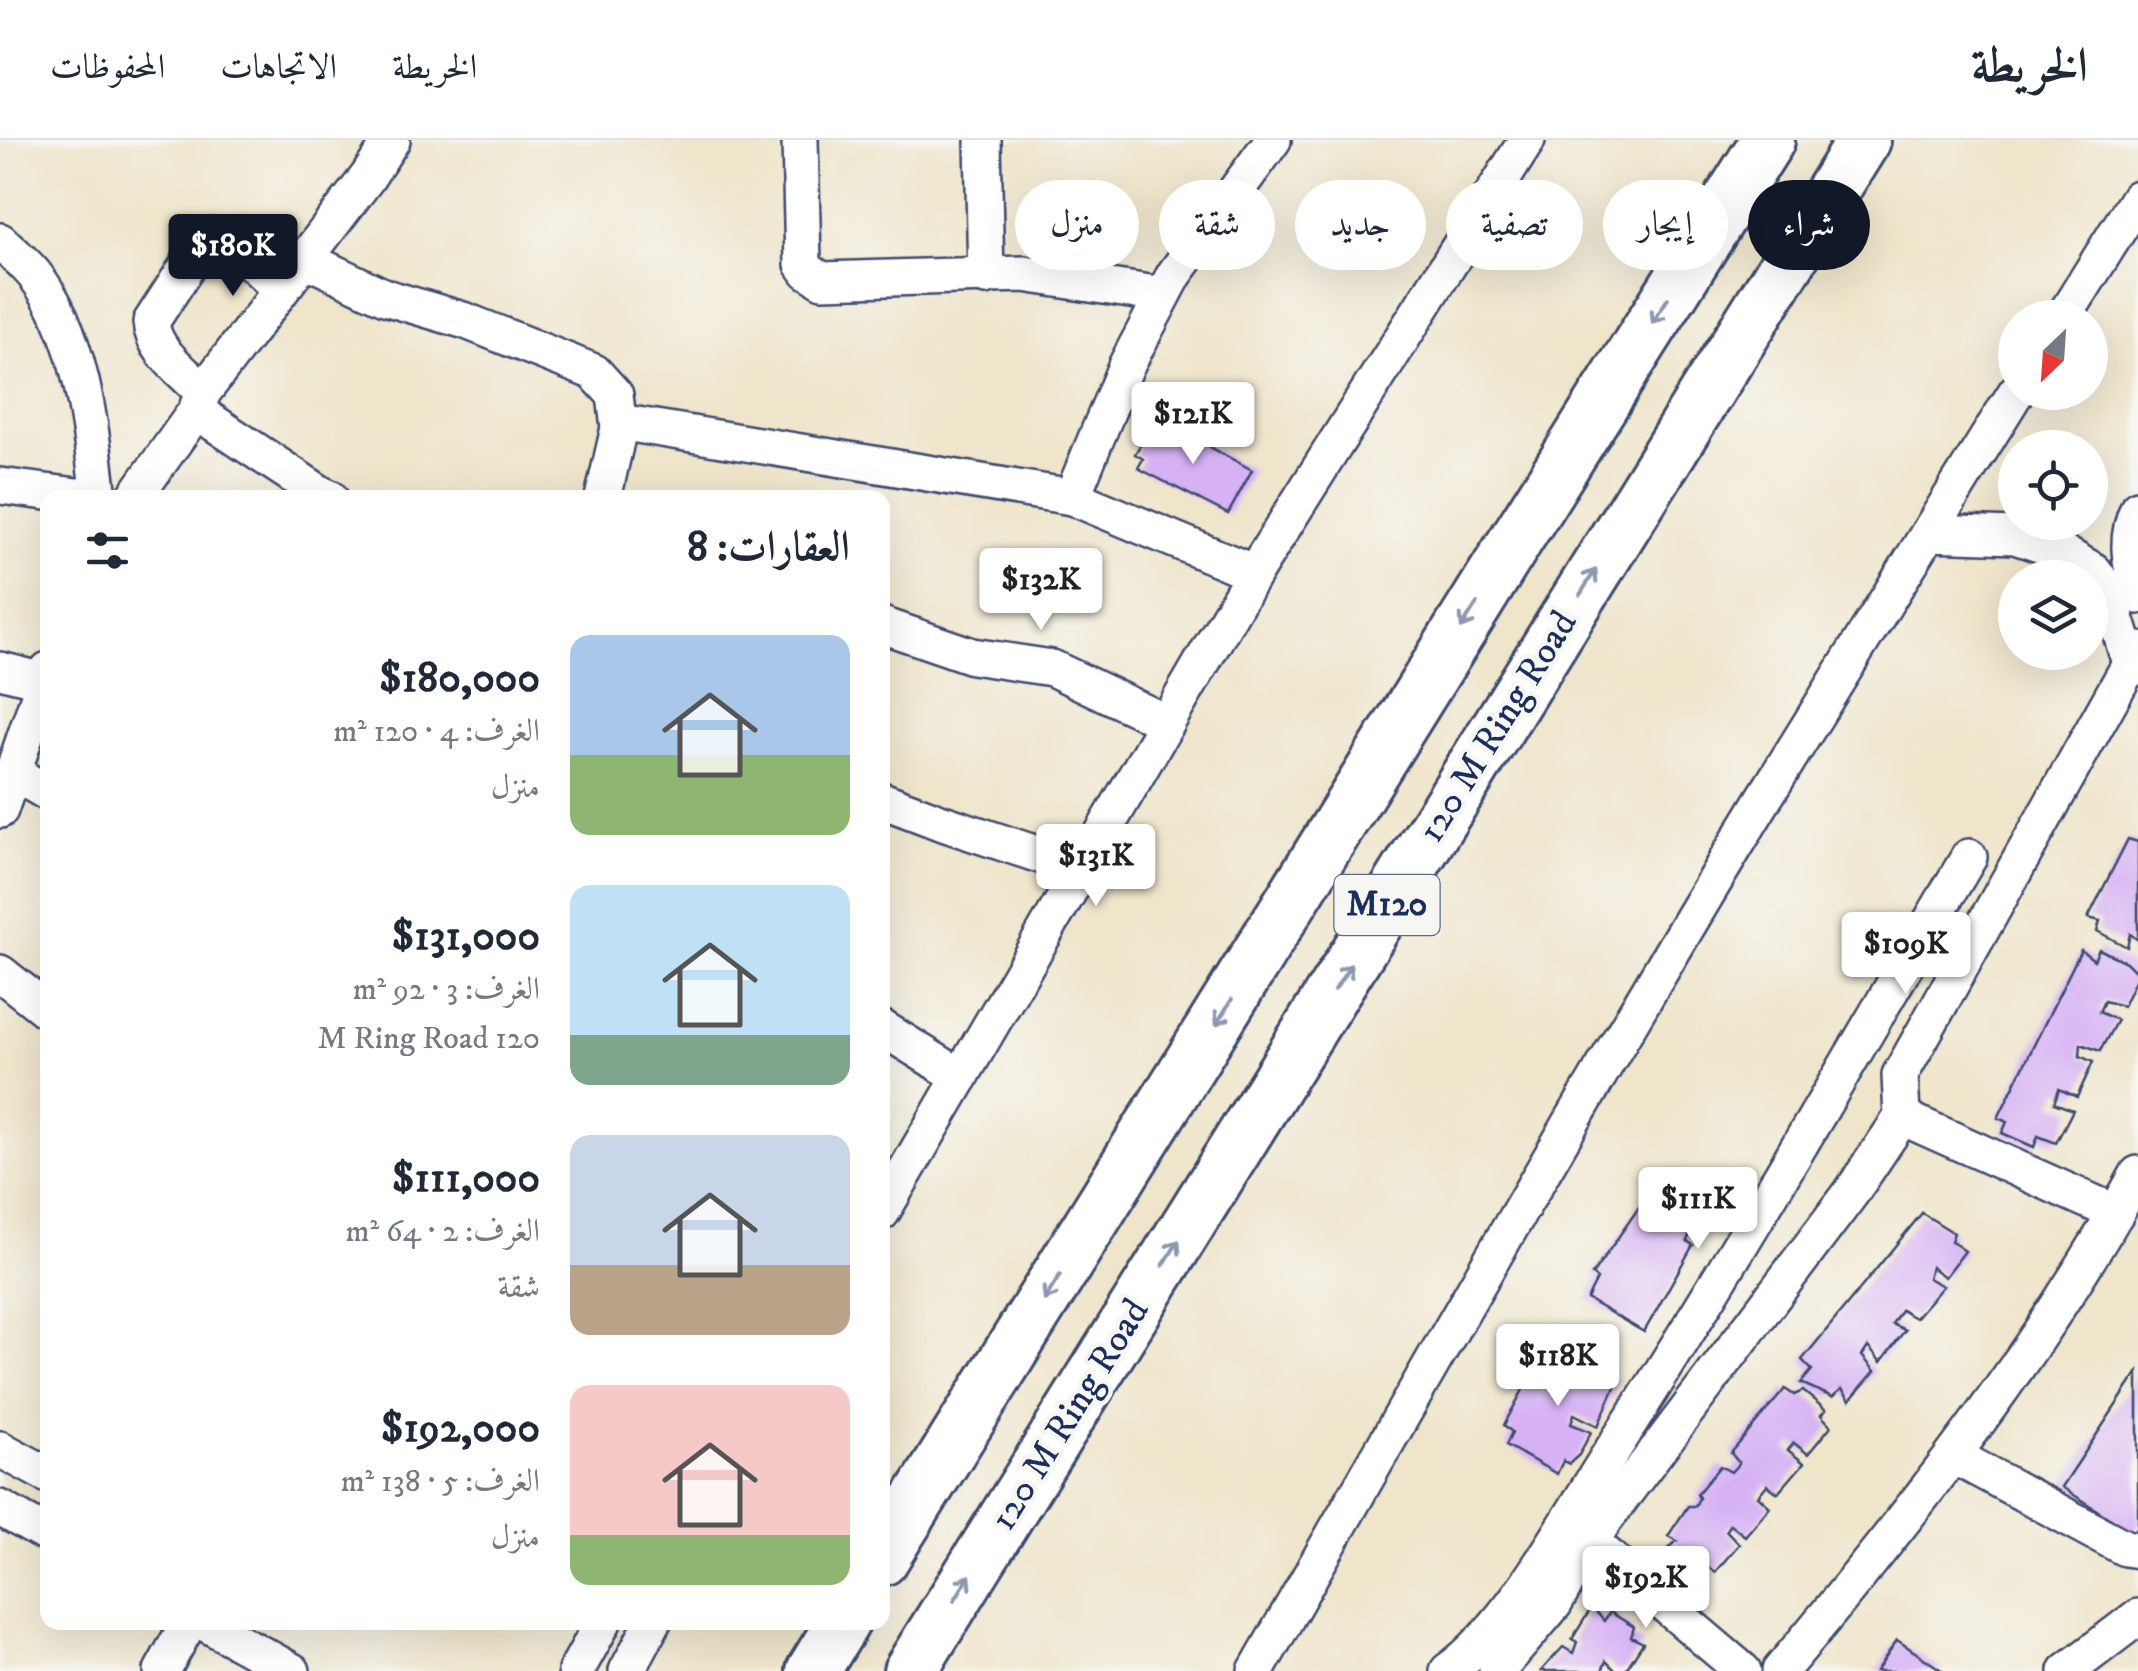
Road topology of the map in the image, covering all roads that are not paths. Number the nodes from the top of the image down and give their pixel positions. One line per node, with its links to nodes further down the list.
1 (392, 140): 10 (street)
2 (800, 140): 11 (street)
3 (984, 140): 11 (street)
4 (1273, 140): 13 (street)
5 (1527, 140): 27 (street)
6 (1768, 140): 55 (highway, M120, one-way to 55)
7 (1864, 140): 68 (highway, 120 M Ring Road / M120, one-way to 7)
8 (2138, 198): 14 (street)
9 (0, 241): 19 (street)
10 (305, 259): 12 (street); 17 (street)
11 (986, 277): 13 (street)
12 (281, 290): 15 (street); 15 (street)
13 (1164, 295): 24 (street)
14 (2074, 300)
15 (199, 401): 20 (street); 21 (street)
16 (2005, 410): 26 (street)
17 (619, 422): 22 (street); 24 (street)
18 (0, 486): 23 (street)
19 (95, 490)
20 (139, 490)
21 (316, 490)
22 (605, 490)
23 (40, 491)
24 (1072, 497): 27 (street)
25 (2138, 508): 28 (street)
26 (1929, 533): 30 (street); 69 (street)
27 (1254, 573): 34 (street)
28 (2138, 596)
29 (890, 629): 34 (street)
30 (2136, 660): 45 (street)
31 (0, 670): 32 (street)
32 (40, 674)
33 (40, 692): 35 (street)
34 (1167, 723): 40 (street)
35 (12, 772): 36 (street); 38 (street)
36 (40, 788)
37 (890, 803): 40 (street)
38 (0, 810)
39 (1969, 857): 70 (street)
40 (1082, 869): 44 (street)
41 (0, 973): 42 (street)
42 (40, 1005)
43 (890, 1033): 44 (street)
44 (960, 1078): 47 (street)
45 (1902, 1116): 48 (street); 54 (street)
46 (2138, 1174): 48 (street)
47 (890, 1197)
48 (2116, 1213): 50 (street)
49 (0, 1448): 51 (street)
50 (1954, 1456): 56 (street); 73 (street)
51 (40, 1470)
52 (0, 1508): 53 (street)
53 (40, 1530)
54 (1590, 1541): 71 (street); 72 (street)
55 (890, 1547)
56 (2138, 1550)
57 (2138, 1617): 74 (street)
58 (185, 1630): 63 (street)
59 (218, 1630): 64 (street)
60 (599, 1630): 65 (street)
61 (641, 1630): 66 (street)
62 (838, 1630): 67 (highway)
63 (162, 1671)
64 (292, 1671)
65 (576, 1671)
66 (627, 1671)
67 (813, 1671)
68 (910, 1671)
69 (1256, 1671)
70 (1448, 1671)
71 (1497, 1671)
72 (1743, 1671)
73 (1780, 1671)
74 (2067, 1671)

